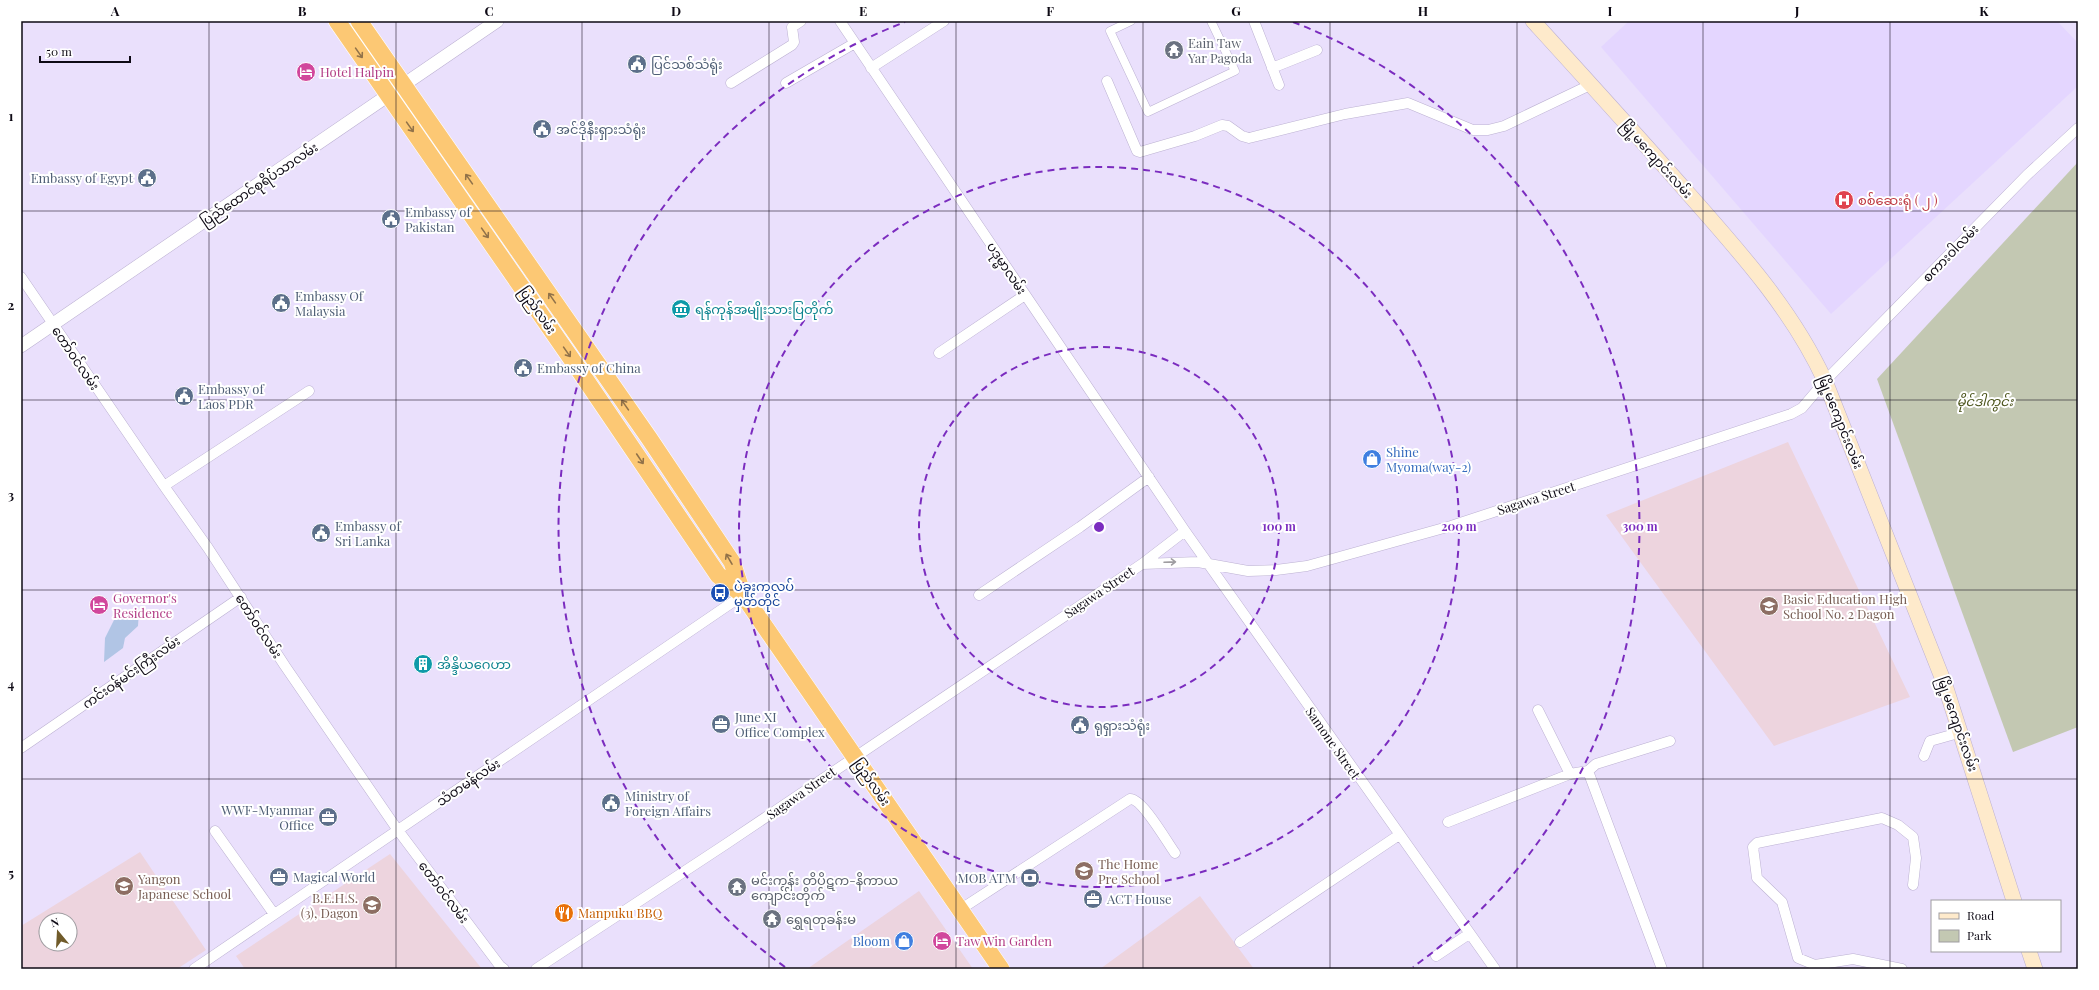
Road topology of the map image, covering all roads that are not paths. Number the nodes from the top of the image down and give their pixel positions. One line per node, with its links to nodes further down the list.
1 (336, 21): 21 (highway, ပြည်လမ်း, one-way to 21)
2 (359, 21): 18 (highway, ပြည်လမ်း)
3 (497, 21): 18 (street, ပြည်ထောင်စုရိပ်သာလမ်း)
4 (800, 21): 16 (street)
5 (840, 21): 11 (street, ပဒုမ္မာလမ်း)
6 (944, 21): 13 (street)
7 (1131, 21): 8 (street)
8 (1211, 21)
9 (1254, 21): 14 (street)
10 (1532, 21): 20 (main road, မြို့မကျောင်းလမ်း)
11 (855, 43): 13 (street, ပဒုမ္မာလမ်း); 17 (street)
12 (1317, 50): 14 (street)
13 (871, 68): 24 (street, ပဒုမ္မာလမ်း)
14 (1272, 68): 19 (street)
15 (1107, 81): 20 (street)
16 (731, 83)
17 (786, 83)
18 (404, 85): 21 (street, ပြည်ထောင်စုရိပ်သာလမ်း); 36 (highway, ပြည်လမ်း, one-way to 18)
19 (1279, 85)
20 (1590, 85): 28 (main road, မြို့မကျောင်းလမ်း)
21 (388, 95): 25 (street, ပြည်ထောင်စုရိပ်သာလမ်း); 36 (highway, ပြည်လမ်း, one-way to 36)
22 (2078, 128): 28 (street, စကားဝါလမ်း)
23 (21, 277): 25 (street, တော်ဝင်လမ်း)
24 (1025, 295): 27 (street); 30 (street, ပဒုမ္မာလမ်း)
25 (53, 324): 26 (street, ပြည်ထောင်စုရိပ်သာလမ်း); 31 (street, တော်ဝင်လမ်း)
26 (21, 346)
27 (939, 353)
28 (1825, 381): 34 (street, Sagawa Street); 40 (main road, မြို့မကျောင်းလမ်း)
29 (309, 391): 31 (street)
30 (1148, 477): 32 (street, ပဒုမ္မာလမ်း); 37 (street)
31 (164, 486): 38 (street, တော်ဝင်လမ်း)
32 (1174, 515): 33 (street, Samone Street)
33 (1185, 531): 34 (street, Samone Street); 35 (street)
34 (1206, 563): 35 (street, Sagawa Street, one-way to 34); 50 (street, Samone Street)
35 (1142, 564): 43 (street, Sagawa Street)
36 (743, 595): 43 (highway, ပြည်လမ်း); 48 (street, သံတမန်လမ်း)
37 (979, 595)
38 (241, 597): 42 (street, ကင်းဝန်မင်းကြီးလမ်း); 48 (street, တော်ဝင်လမ်း)
39 (1538, 710): 46 (street)
40 (1962, 732): 44 (street); 53 (main road, မြို့မကျောင်းလမ်း)
41 (1670, 741): 45 (street)
42 (21, 748)
43 (854, 756): 54 (highway, ပြည်လမ်း); 63 (street, Sagawa Street)
44 (1924, 756)
45 (1588, 771): 46 (street); 66 (street)
46 (1570, 774): 47 (street)
47 (1448, 822)
48 (397, 829): 55 (street, သံတမန်လမ်း); 62 (street, တော်ဝင်လမ်း)
49 (214, 831): 55 (street)
50 (1399, 835): 56 (street, Samone Street); 57 (street)
51 (1175, 853): 54 (street)
52 (1913, 885): 60 (street)
53 (2014, 900)
54 (961, 909): 64 (highway, ပြည်လမ်း)
55 (274, 914): 61 (street, သံတမန်လမ်း)
56 (1469, 934): 59 (street); 65 (street, Samone Street)
57 (1240, 942)
58 (2029, 952): 68 (main road)
59 (1436, 956)
60 (1806, 965): 67 (street)
61 (194, 969)
62 (504, 969)
63 (536, 969)
64 (1001, 969)
65 (1495, 969)
66 (1662, 969)
67 (1902, 969)
68 (2035, 969)

